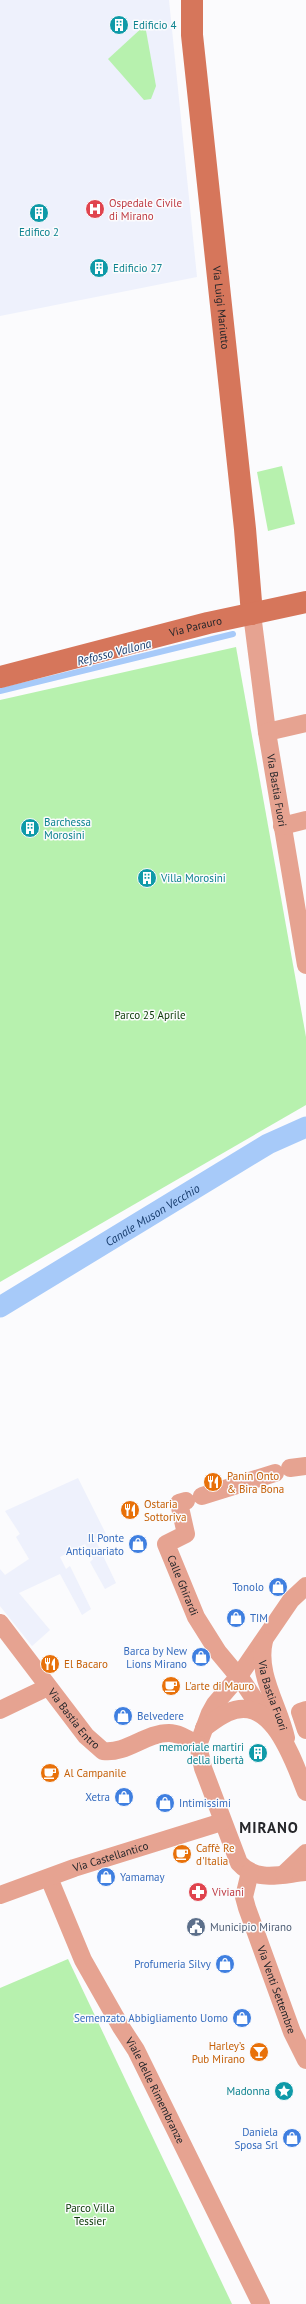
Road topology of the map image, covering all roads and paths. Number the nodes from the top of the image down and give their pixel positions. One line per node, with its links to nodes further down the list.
1 (192, 0): 3 (main road, Via Luigi Mariutto)
2 (306, 602): 3 (main road, Via Parauro)
3 (252, 614): 4 (main road, Via Parauro); 6 (street, Via Bastia Fuori)
4 (0, 677)
5 (306, 723): 6 (street)
6 (267, 732): 8 (street, Via Bastia Fuori)
7 (306, 820): 8 (street)
8 (282, 826): 9 (street, Via Bastia Fuori)
9 (306, 965)
10 (290, 1469): 14 (street, Calle Ghirardi)
11 (306, 1586): 13 (street, Via Bastia Fuori)
12 (0, 1623): 15 (street, Via Bastia Entro)
13 (264, 1641): 14 (street, Via Bastia Fuori); 19 (street, Via Bastia Fuori)
14 (239, 1676): 17 (street, Via Bastia Fuori); 18 (street, Via Bastia Fuori)
15 (48, 1687): 16 (street); 18 (street, Via Bastia Entro)
16 (0, 1710)
17 (267, 1718): 18 (street); 19 (street, Via Bastia Fuori)
18 (200, 1737): 21 (street)
19 (288, 1748): 20 (street)
20 (306, 1792)
21 (222, 1822): 23 (street); 26 (street, Via Castellantico)
22 (306, 1853): 25 (street)
23 (250, 1872): 25 (street); 28 (street, Via Venti Settembre)
24 (306, 1872): 25 (street)
25 (284, 1874)
26 (49, 1878): 27 (street, Via Castellantico); 29 (street, Viale delle Rimembranze)
27 (0, 1895)
28 (306, 2060)
29 (261, 2304)

